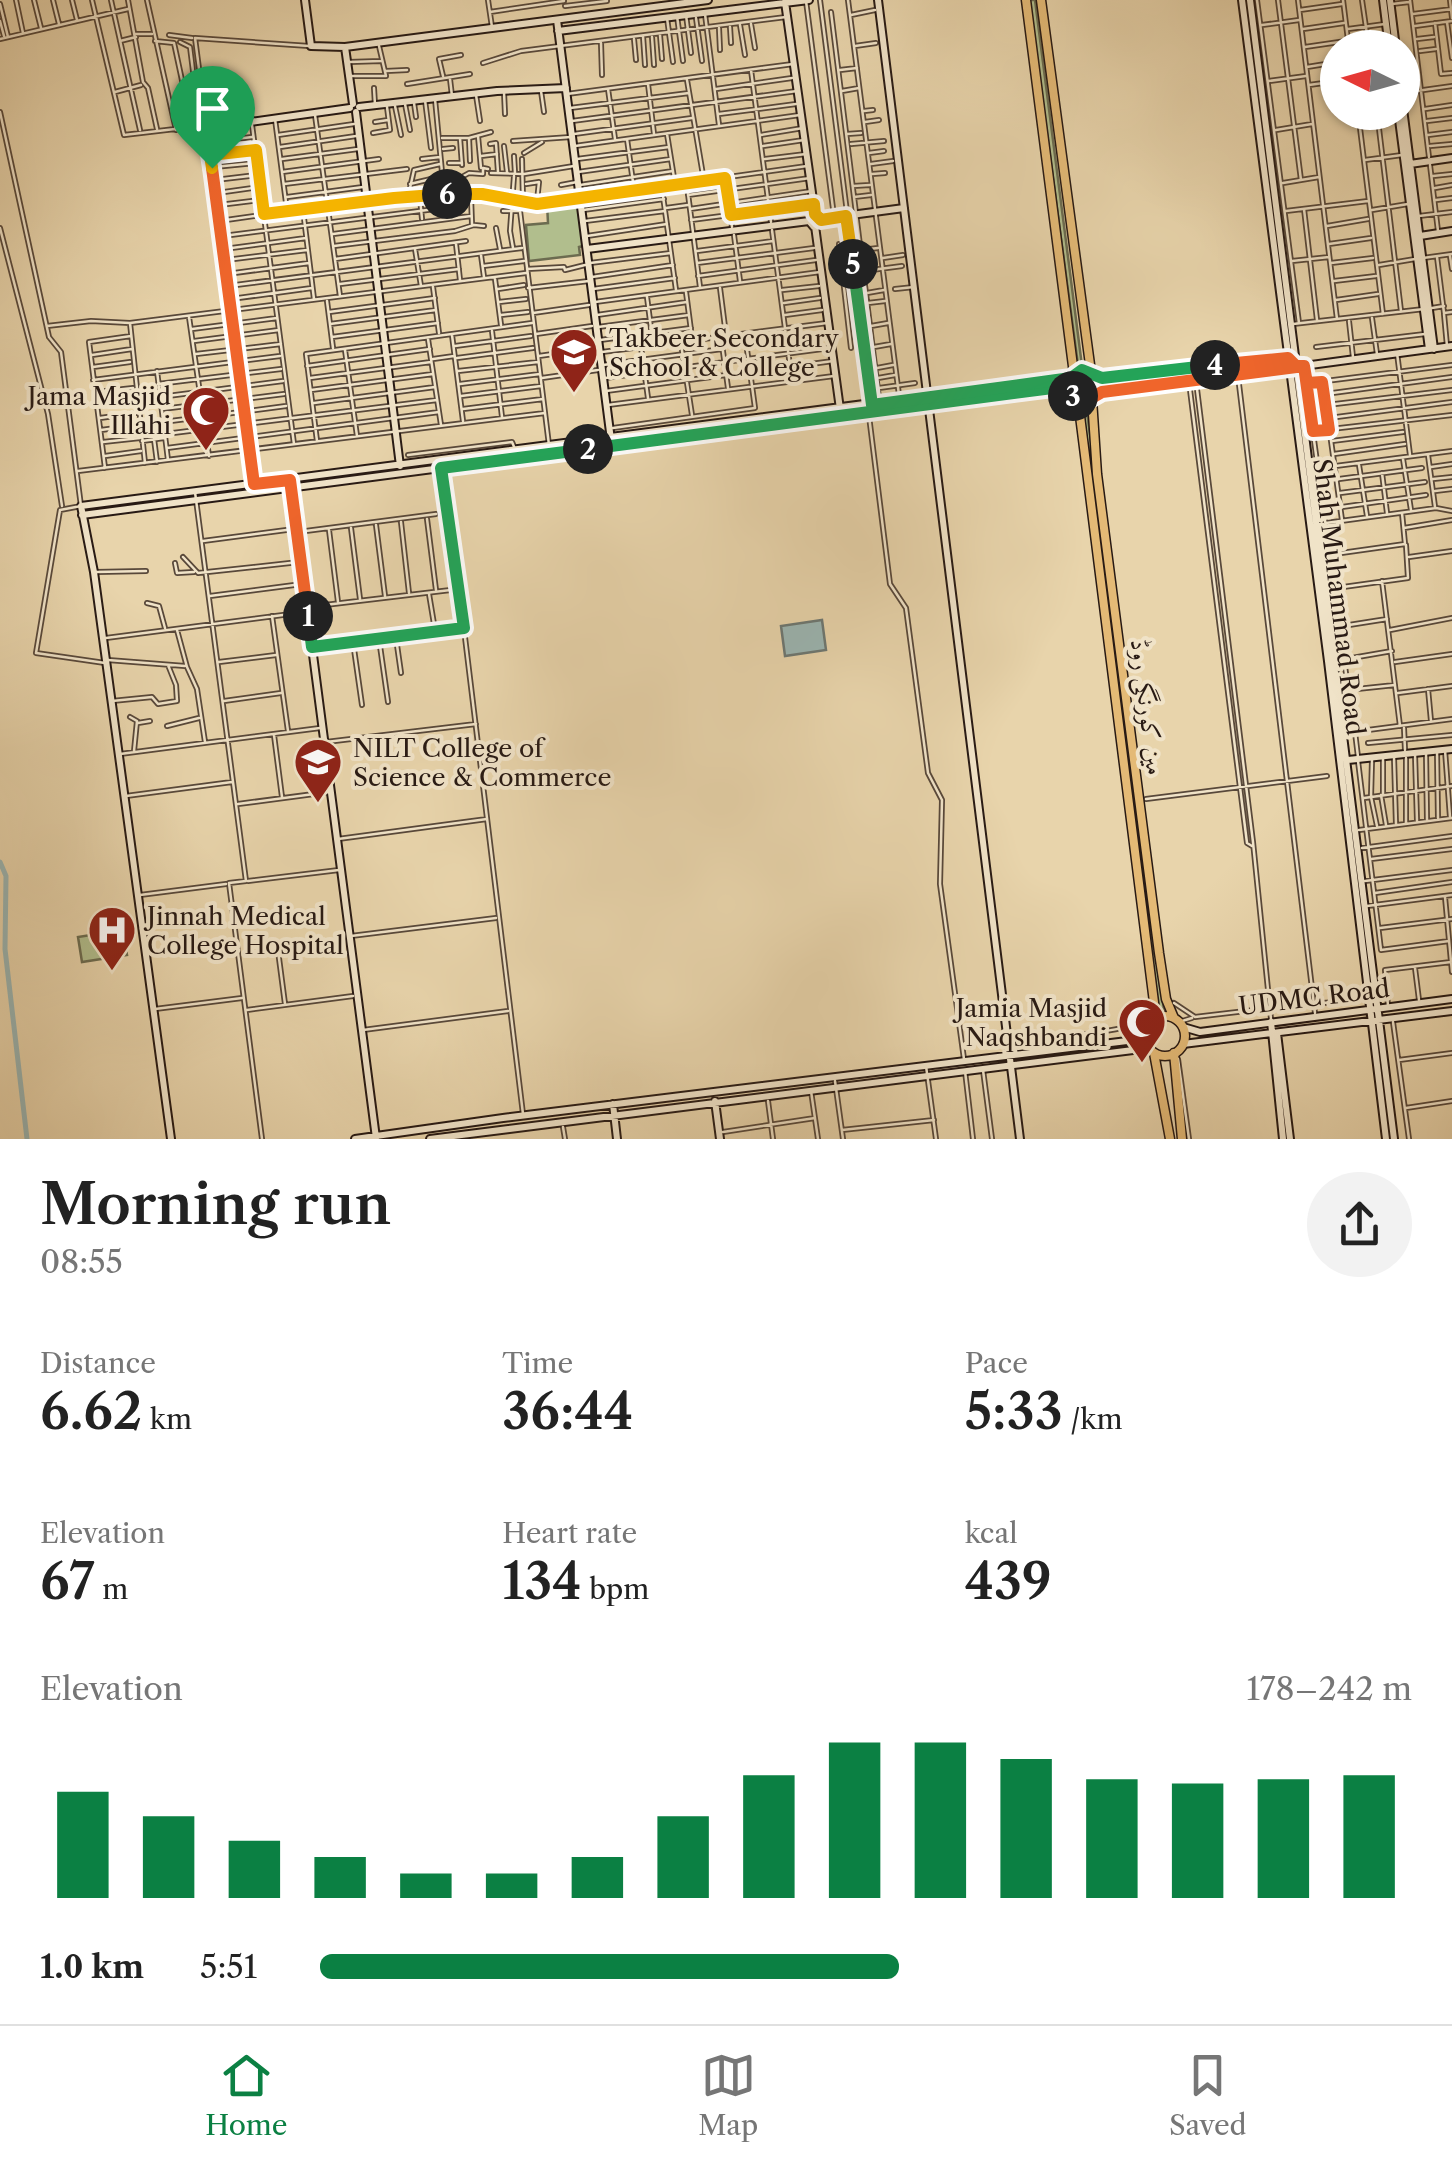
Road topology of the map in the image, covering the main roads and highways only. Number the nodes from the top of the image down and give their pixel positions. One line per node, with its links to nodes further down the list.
1 (1026, 0): 4 (main road)
2 (1040, 0): 3 (main road)
3 (1094, 375): 4 (main road); 5 (main road, مین کورنگی روڈ)
4 (1073, 376): 6 (main road)
5 (1094, 397): 6 (main road); 8 (main road, مین کورنگی روڈ)
6 (1078, 400): 7 (main road, مین کورنگی روڈ)
7 (1156, 1018): 8 (main road); 9 (main road)
8 (1179, 1022): 10 (main road)
9 (1152, 1050): 10 (main road); 12 (main road)
10 (1175, 1053): 11 (main road)
11 (1185, 1135)
12 (1170, 1139)

